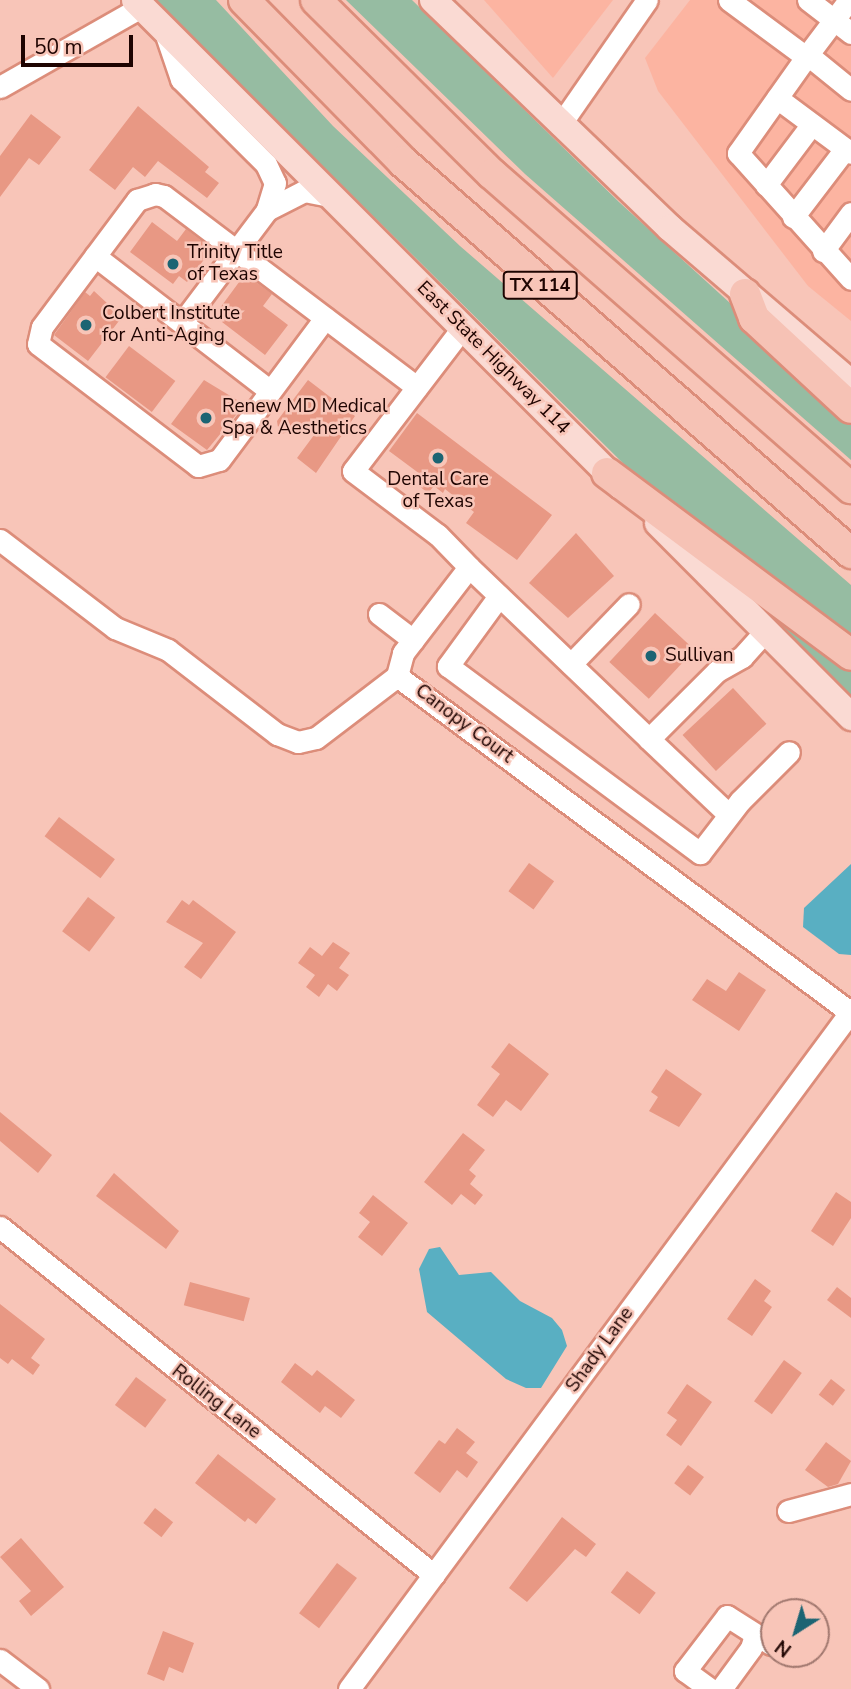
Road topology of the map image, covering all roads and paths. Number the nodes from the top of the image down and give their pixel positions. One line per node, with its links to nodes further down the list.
1 (244, 0): 38 (highway, TX 114)
2 (316, 0): 36 (highway, TX 114)
3 (433, 0): 16 (main road)
4 (647, 0): 16 (street)
5 (730, 0): 11 (street)
6 (808, 0): 9 (street)
7 (849, 0): 9 (street)
8 (138, 3): 10 (main road, East State Highway 114); 12 (street)
9 (843, 27): 11 (street)
10 (164, 31): 19 (main road, East State Highway 114); 20 (street)
11 (807, 56): 13 (street); 14 (street)
12 (0, 87)
13 (851, 90)
14 (777, 98): 15 (street); 18 (street)
15 (812, 124): 17 (street); 18 (street)
16 (561, 125): 27 (main road)
17 (848, 151): 22 (street)
18 (766, 186): 22 (street)
19 (330, 196): 20 (street); 30 (main road, East State Highway 114)
20 (267, 210): 23 (street)
21 (851, 213): 24 (street)
22 (793, 218): 24 (street)
23 (237, 251): 25 (street); 28 (street); 29 (street)
24 (823, 251): 26 (street)
25 (95, 257): 29 (street); 33 (street)
26 (851, 279)
27 (746, 294): 31 (main road); 34 (highway)
28 (324, 318): 32 (street); 33 (street)
29 (182, 323): 33 (street)
30 (463, 327): 32 (street); 35 (main road, East State Highway 114)
31 (851, 383)
32 (417, 387): 39 (street)
33 (270, 391)
34 (851, 408)
35 (607, 473): 43 (main road, East State Highway 114); 45 (highway)
36 (851, 488)
37 (0, 540): 47 (street, Canopy Court)
38 (851, 553)
39 (469, 567): 40 (street); 44 (street)
40 (499, 596): 46 (street); 51 (street)
41 (629, 604): 46 (street)
42 (379, 614): 44 (street)
43 (766, 630): 48 (main road, East State Highway 114); 49 (street)
44 (413, 640): 47 (street)
45 (851, 654)
46 (571, 664): 49 (street)
47 (397, 676): 52 (street, Canopy Court)
48 (851, 717)
49 (649, 739): 51 (street)
50 (789, 752): 51 (street)
51 (729, 815)
52 (851, 1011): 56 (street, Shady Lane)
53 (0, 1227): 56 (street, Rolling Lane)
54 (851, 1494): 55 (street)
55 (788, 1511)
56 (434, 1575): 59 (street, Shady Lane)
57 (0, 1660): 58 (street)
58 (38, 1689)
59 (349, 1689)
60 (710, 1689): 61 (street)
61 (721, 1689)

